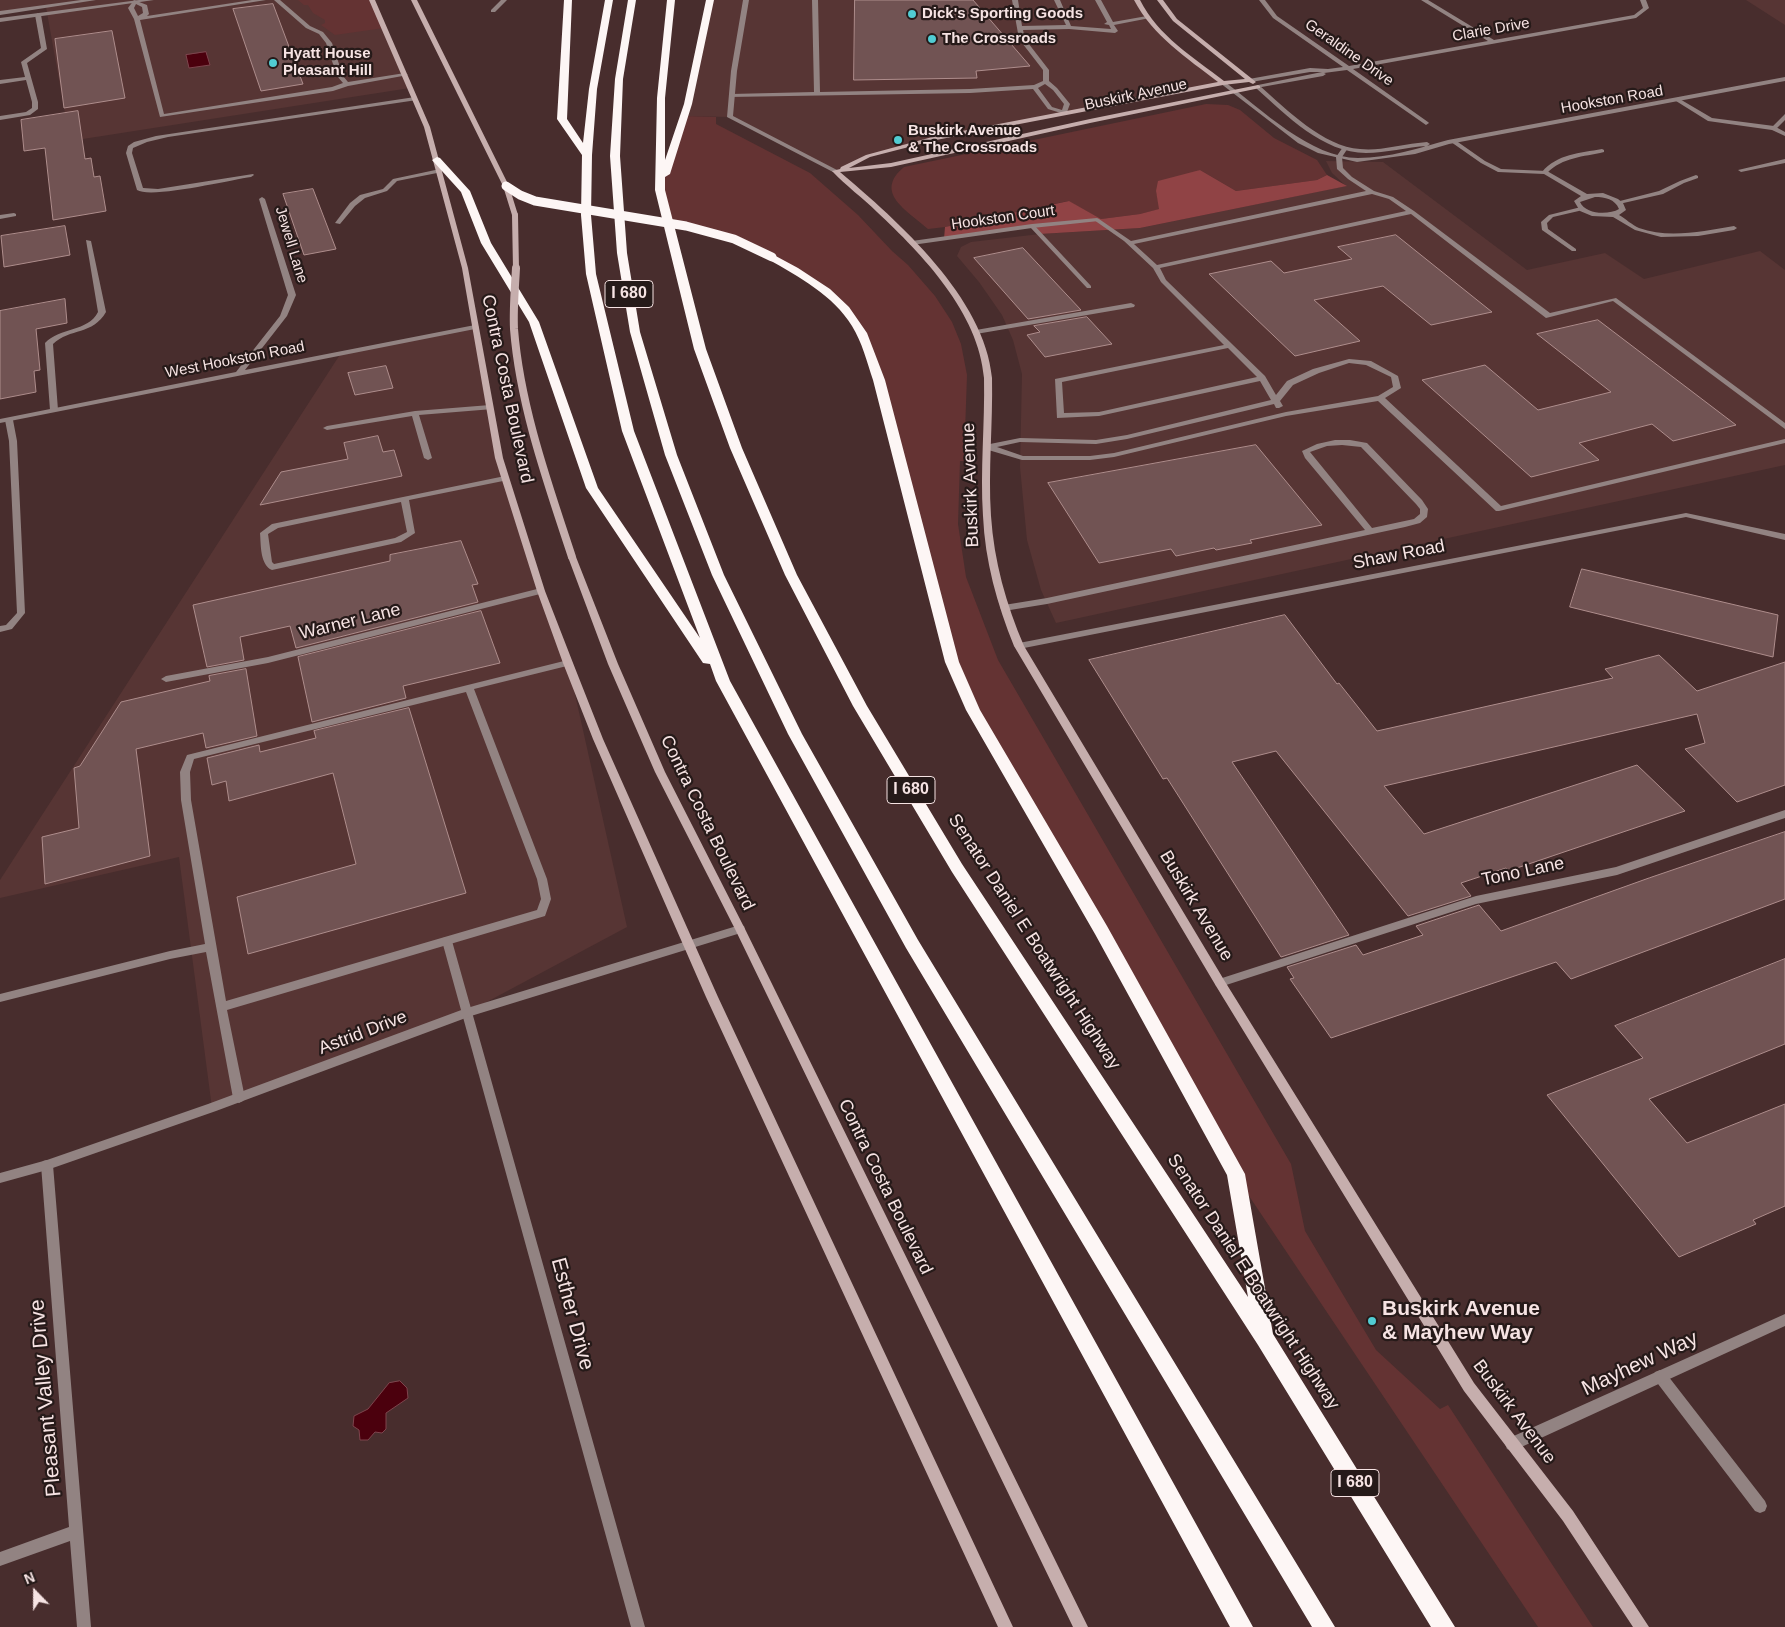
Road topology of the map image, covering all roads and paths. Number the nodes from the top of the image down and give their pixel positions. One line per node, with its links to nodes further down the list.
1 (93, 0): 25 (street)
2 (151, 0): 23 (street)
3 (263, 0): 28 (street)
4 (277, 0): 43 (street)
5 (372, 0): 36 (main road, Contra Costa Boulevard)
6 (414, 0): 70 (main road, Contra Costa Boulevard)
7 (504, 0): 24 (street)
8 (568, 0): 61 (highway)
9 (609, 0): 61 (highway, I 680)
10 (632, 0): 144 (highway, I 680)
11 (671, 0): 71 (highway, Senator Daniel E Boatwright Highway / I 680)
12 (710, 0): 71 (highway)
13 (746, 0): 48 (street)
14 (815, 0): 47 (street)
15 (1015, 0): 32 (street)
16 (1057, 0): 31 (street)
17 (1098, 0): 30 (street)
18 (1137, 0): 27 (main road, Buskirk Avenue)
19 (1160, 0): 39 (main road)
20 (1262, 0): 34 (street, Geraldine Drive)
21 (1424, 0): 33 (street)
22 (1643, 0): 33 (street, Clarie Drive)
23 (134, 1): 26 (street); 28 (street); 28 (street)
24 (493, 11)
25 (0, 13)
26 (38, 15): 29 (street); 37 (street)
27 (1148, 18): 30 (street); 42 (main road, Buskirk Avenue)
28 (137, 19): 43 (street)
29 (0, 20)
30 (1112, 24): 31 (street)
31 (1069, 27): 32 (street)
32 (1020, 28): 41 (street)
33 (1492, 42): 34 (street, Clarie Drive)
34 (1349, 68): 35 (street, Clarie Drive); 54 (street, Geraldine Drive)
35 (1328, 71): 39 (street, Clarie Drive); 45 (street, Clarie Drive)
36 (405, 75): 43 (street); 49 (main road, Contra Costa Boulevard)
37 (29, 78): 40 (street); 53 (street)
38 (1785, 78): 50 (street, Hookston Road)
39 (1251, 80): 42 (main road, Buskirk Avenue); 45 (main road)
40 (0, 82)
41 (1046, 82): 44 (street); 51 (street)
42 (1223, 83): 46 (street, Hookston Road); 51 (main road, Buskirk Avenue)
43 (347, 84)
44 (1035, 87): 47 (street); 51 (street)
45 (1258, 87): 46 (main road, Buskirk Avenue); 59 (street, Hookston Road)
46 (1233, 90): 62 (street, Hookston Road); 66 (main road, Buskirk Avenue)
47 (817, 94): 48 (street)
48 (731, 96): 66 (street)
49 (415, 99): 64 (main road, Contra Costa Boulevard); 68 (street)
50 (1678, 100): 55 (street); 57 (street, Hookston Road)
51 (1064, 112): 66 (main road, Buskirk Avenue)
52 (1785, 116): 55 (street)
53 (0, 118)
54 (1426, 123)
55 (1774, 128): 56 (street)
56 (1785, 134)
57 (1453, 141): 58 (street, Hookston Road); 67 (street)
58 (1443, 143): 59 (street, Hookston Road); 62 (street, Hookston Road)
59 (1345, 148): 62 (street)
60 (1602, 151): 67 (street)
61 (587, 155): 118 (highway, I 680)
62 (1339, 157): 72 (street)
63 (1785, 161): 65 (street)
64 (438, 166): 81 (street); 91 (main road, Contra Costa Boulevard); 118 (highway)
65 (1742, 170)
66 (835, 171): 85 (main road, Buskirk Avenue)
67 (1545, 172): 73 (street)
68 (251, 175)
69 (1696, 178): 75 (street)
70 (506, 186): 121 (main road, Contra Costa Boulevard, bridge); 133 (highway, bridge)
71 (660, 190): 133 (highway, Senator Daniel E Boatwright Highway / I 680)
72 (1372, 192): 77 (street); 86 (street)
73 (1586, 196): 75 (street); 76 (street)
74 (262, 199): 94 (street, Jewell Lane)
75 (1619, 202): 79 (street)
76 (1582, 209): 79 (street); 87 (street)
77 (1412, 212): 88 (street); 103 (street)
78 (14, 215): 80 (street)
79 (1614, 215): 83 (street)
80 (0, 217)
81 (338, 223)
82 (1032, 226): 85 (street, Hookston Court); 86 (street, Hookston Court); 89 (street)
83 (1734, 228)
84 (88, 241): 99 (street)
85 (912, 243): 92 (main road, Buskirk Avenue)
86 (1129, 243): 88 (street)
87 (1574, 250)
88 (1156, 267): 93 (street)
89 (1089, 287)
90 (1131, 305): 92 (street)
91 (475, 327): 94 (street, West Hookston Road); 98 (main road, Contra Costa Boulevard)
92 (976, 332): 106 (main road, Buskirk Avenue)
93 (1229, 346): 95 (street); 95 (street)
94 (239, 373): 99 (street, West Hookston Road)
95 (1262, 378): 97 (street)
96 (1380, 398): 97 (street); 101 (street); 105 (street)
97 (1276, 401): 101 (street); 106 (street)
98 (490, 407): 100 (street); 108 (main road, Contra Costa Boulevard)
99 (54, 410): 102 (street, West Hookston Road)
100 (415, 413): 104 (street); 107 (street)
101 (1286, 414): 106 (street)
102 (5, 420): 114 (street)
103 (1785, 427)
104 (327, 428)
105 (1785, 441)
106 (988, 446): 113 (main road, Buskirk Avenue)
107 (428, 458)
108 (505, 478): 109 (street); 112 (main road, Contra Costa Boulevard)
109 (405, 498): 109 (street)
110 (1370, 531): 110 (street); 113 (street)
111 (1785, 537): 115 (street, Shaw Road)
112 (541, 591): 116 (main road, Contra Costa Boulevard); 117 (street, Warner Lane)
113 (1004, 608): 115 (main road, Buskirk Avenue)
114 (0, 629)
115 (1019, 646): 125 (main road, Buskirk Avenue)
116 (568, 663): 119 (street); 123 (main road, Contra Costa Boulevard)
117 (166, 679)
118 (722, 681): 143 (highway, I 680)
119 (469, 688): 122 (street); 124 (street)
120 (1785, 814): 125 (street, Tono Lane)
121 (740, 929): 123 (street, Astrid Drive); 142 (main road, Contra Costa Boulevard)
122 (447, 941): 127 (street); 128 (street, Esther Drive)
123 (688, 944): 128 (street, Astrid Drive); 141 (main road, Contra Costa Boulevard)
124 (211, 948): 126 (street); 127 (street)
125 (1220, 983): 135 (main road, Buskirk Avenue)
126 (0, 998)
127 (221, 1007): 129 (street)
128 (468, 1012): 129 (street, Astrid Drive); 140 (street, Esther Drive)
129 (239, 1098): 130 (street, Astrid Drive)
130 (47, 1165): 131 (street, Astrid Drive); 137 (street, Pleasant Valley Drive)
131 (0, 1178)
132 (1785, 1320): 134 (street, Mayhew Way)
133 (1265, 1339): 145 (highway, Senator Daniel E Boatwright Highway / I 680)
134 (1660, 1376): 135 (street, Mayhew Way); 136 (street)
135 (1512, 1444): 146 (main road, Buskirk Avenue)
136 (1760, 1506)
137 (77, 1531): 138 (street); 139 (street, Pleasant Valley Drive)
138 (0, 1559)
139 (84, 1627)
140 (638, 1627)
141 (1006, 1627)
142 (1081, 1627)
143 (1242, 1627)
144 (1324, 1627)
145 (1444, 1627)
146 (1642, 1627)

